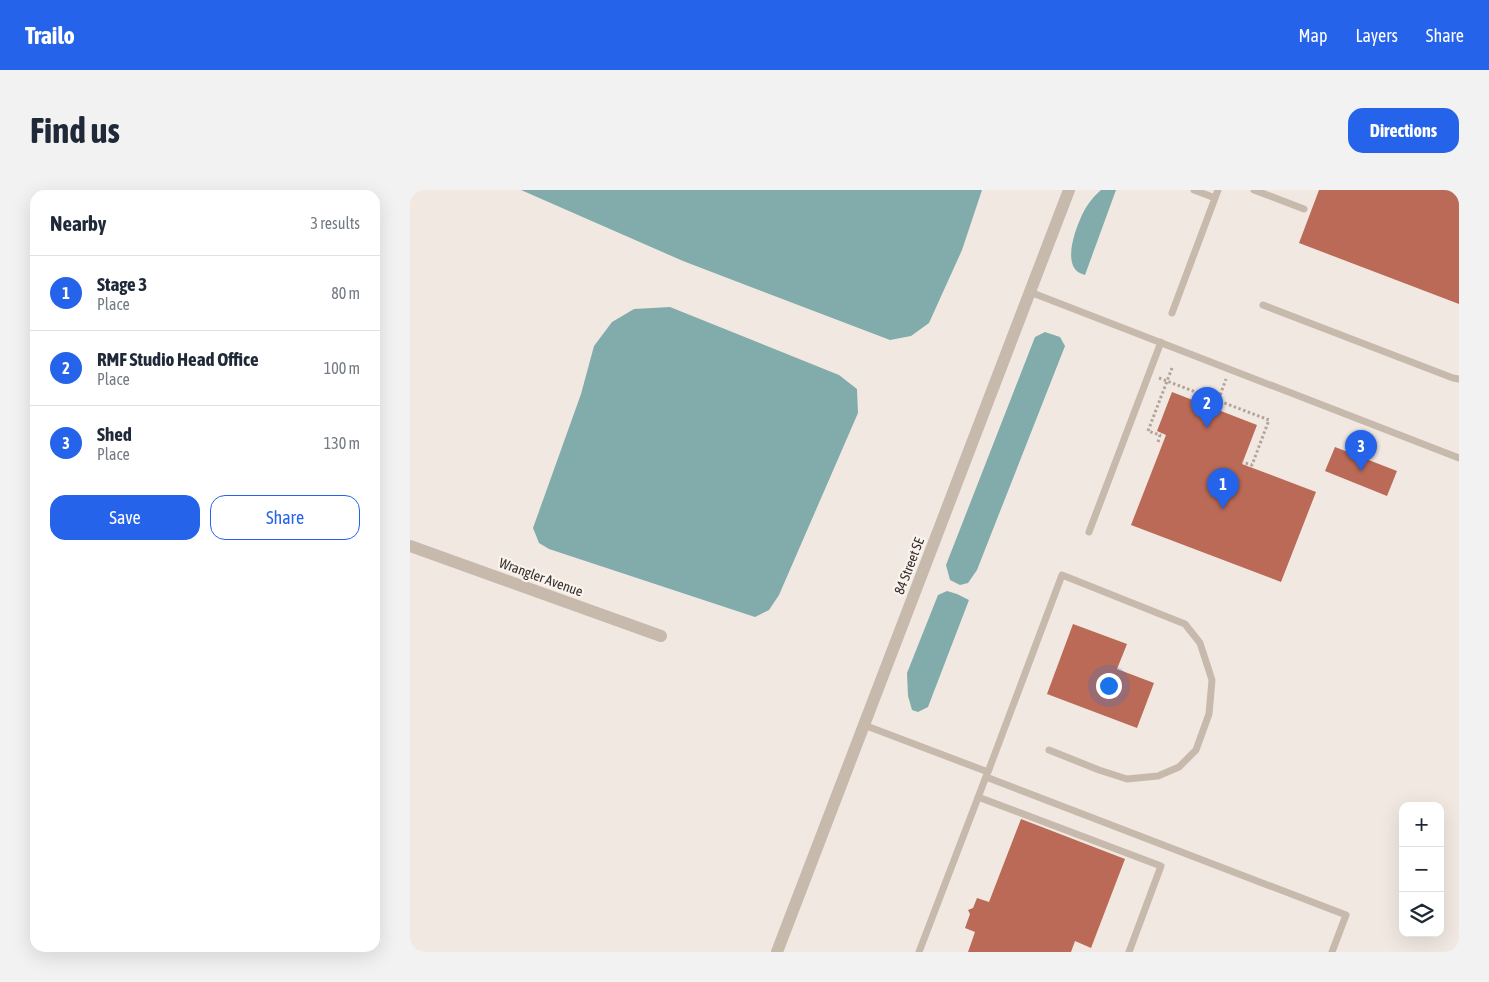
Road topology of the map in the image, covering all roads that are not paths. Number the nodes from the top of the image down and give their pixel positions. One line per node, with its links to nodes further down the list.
1 (1069, 190): 7 (street, 84 Street SE)
2 (1194, 190): 5 (lane)
3 (1218, 190): 5 (lane)
4 (1254, 190): 6 (lane)
5 (1215, 198): 9 (lane)
6 (1304, 209)
7 (1030, 292): 10 (lane); 16 (street, 84 Street SE)
8 (1264, 305): 11 (lane)
9 (1172, 313)
10 (1161, 342): 12 (lane); 13 (lane)
11 (1459, 379)
12 (1459, 458)
13 (1089, 532)
14 (410, 546): 15 (street, Wrangler Avenue)
15 (662, 636)
16 (864, 725): 18 (lane); 20 (street, 84 Street SE)
17 (1049, 750): 18 (lane)
18 (987, 774): 19 (lane); 23 (lane)
19 (978, 797): 21 (lane); 22 (lane)
20 (777, 952)
21 (919, 952)
22 (1129, 952)
23 (1332, 952)

